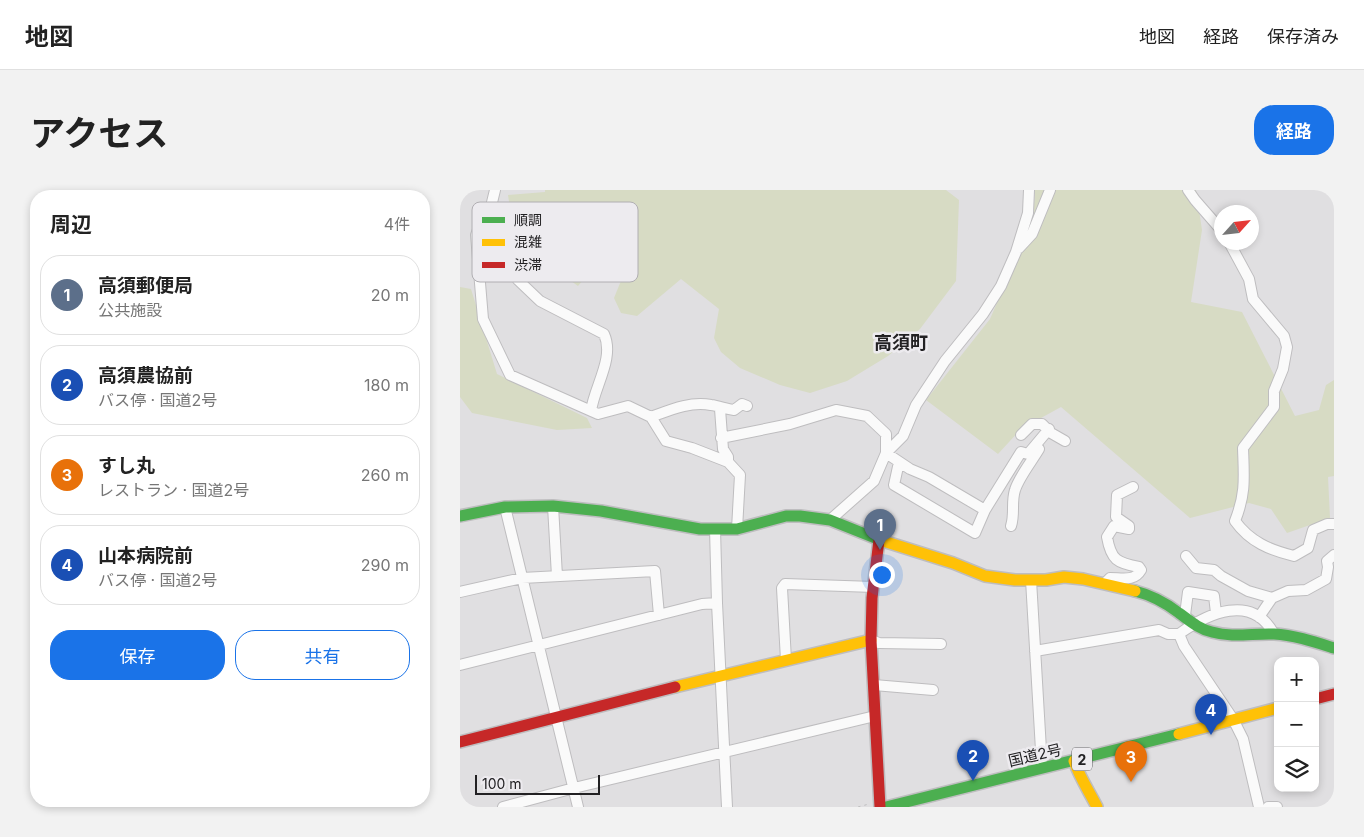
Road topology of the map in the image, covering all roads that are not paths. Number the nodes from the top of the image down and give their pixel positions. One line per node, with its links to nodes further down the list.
1 (1029, 190): 6 (street)
2 (1050, 190): 6 (street)
3 (1188, 190): 4 (street)
4 (1214, 221)
5 (1233, 250): 28 (street)
6 (1016, 252): 17 (street)
7 (480, 282): 11 (street)
8 (520, 282): 11 (street)
9 (747, 406): 10 (street)
10 (720, 409): 12 (street); 15 (street)
11 (592, 411): 12 (street)
12 (651, 417): 18 (street)
13 (1050, 431): 14 (street); 16 (street); 20 (street); 22 (street)
14 (1021, 435)
15 (721, 438): 17 (street); 18 (street)
16 (1065, 441)
17 (886, 453): 19 (street); 27 (street)
18 (728, 462): 31 (street)
19 (899, 462): 25 (street); 25 (street)
20 (1002, 482): 22 (street); 25 (street)
21 (1133, 487): 38 (street)
22 (1015, 490): 29 (street)
23 (553, 506): 24 (main road); 30 (main road); 35 (street)
24 (505, 507): 26 (main road); 36 (street)
25 (985, 510)
26 (460, 516)
27 (830, 520): 31 (main road); 32 (main road)
28 (1334, 524)
29 (1011, 526)
30 (715, 529): 31 (main road); 42 (street)
31 (737, 529)
32 (879, 540): 37 (main road); 39 (main road)
33 (1334, 555): 41 (street)
34 (1186, 556): 41 (street)
35 (557, 576): 36 (street); 44 (street)
36 (522, 578): 40 (street); 51 (street)
37 (1031, 580): 38 (main road); 53 (street)
38 (1105, 583): 46 (main road)
39 (874, 587): 49 (main road); 54 (street)
40 (460, 592)
41 (1272, 598): 45 (street)
42 (717, 603): 44 (street); 56 (street)
43 (1216, 613): 45 (street); 46 (street); 46 (street)
44 (659, 615): 51 (street)
45 (1260, 617): 48 (street)
46 (1193, 624): 47 (street); 48 (main road)
47 (1179, 634): 53 (street); 64 (street)
48 (1274, 634): 52 (main road)
49 (871, 640): 50 (street); 54 (main road); 57 (main road)
50 (941, 644)
51 (538, 646): 55 (street); 63 (street)
52 (1334, 648)
53 (1035, 652): 68 (street)
54 (786, 660): 56 (main road)
55 (460, 665)
56 (720, 675): 63 (main road); 66 (street)
57 (874, 685): 58 (street); 62 (main road)
58 (933, 690)
59 (1334, 694): 60 (main road)
60 (1319, 698)
61 (1274, 709): 64 (main road, 国道2号 / 2)
62 (874, 716): 66 (street); 73 (main road)
63 (555, 718): 65 (main road); 69 (street)
64 (1233, 720): 67 (main road, 国道2号 / 2); 76 (street)
65 (460, 742)
66 (725, 752): 69 (street); 72 (street)
67 (1074, 761): 68 (main road, 国道2号 / 2); 75 (main road)
68 (1042, 767): 74 (main road, 国道2号 / 2)
69 (574, 788): 70 (street); 71 (street)
70 (503, 807)
71 (578, 807)
72 (728, 807)
73 (880, 807)
74 (886, 807)
75 (1097, 807)
76 (1259, 807)
77 (1268, 807): 78 (street)
78 (1277, 807)

